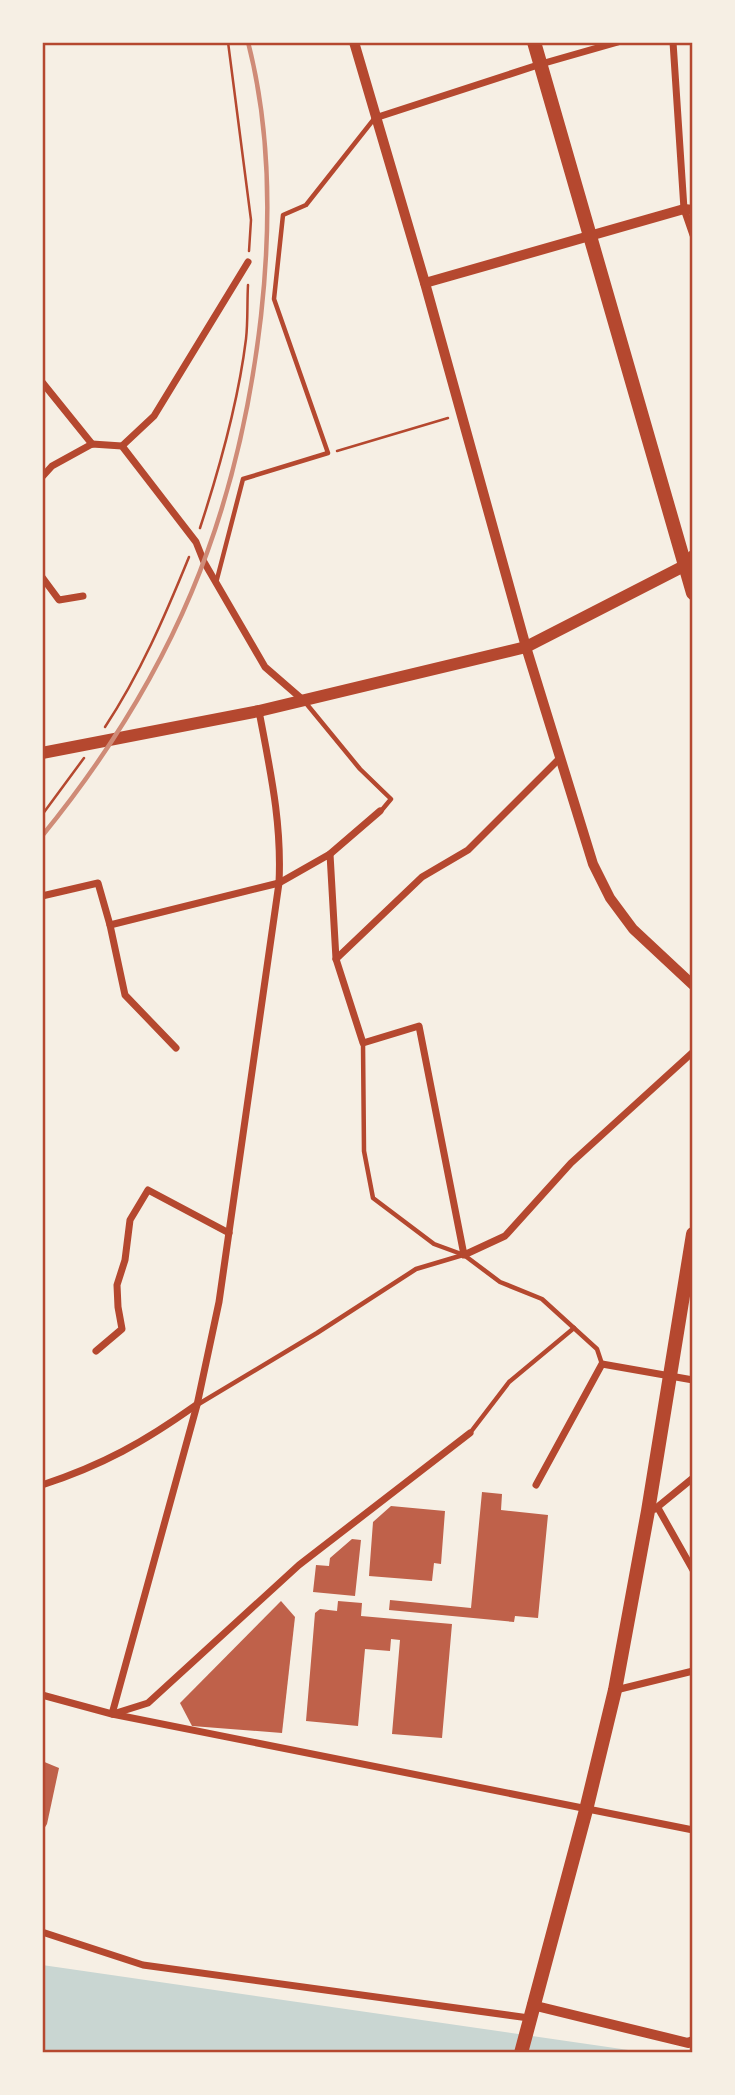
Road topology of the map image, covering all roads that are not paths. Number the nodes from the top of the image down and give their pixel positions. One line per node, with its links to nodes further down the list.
1 (354, 42): 6 (street)
2 (534, 42): 5 (highway)
3 (618, 42): 5 (street)
4 (673, 42): 7 (street)
5 (541, 64): 6 (street); 9 (highway)
6 (375, 118): 11 (street); 18 (lane)
7 (689, 210): 8 (street); 9 (street)
8 (693, 235)
9 (591, 237): 11 (street); 16 (highway)
10 (248, 262): 14 (street)
11 (425, 283): 21 (street)
12 (42, 382): 13 (street)
13 (92, 444): 14 (street); 15 (street)
14 (122, 446): 18 (street)
15 (42, 477)
16 (689, 561): 19 (highway); 21 (main road)
17 (42, 577): 20 (street)
18 (216, 583): 22 (street)
19 (693, 593)
20 (83, 596)
21 (526, 647): 22 (main road); 25 (street)
22 (303, 700): 23 (main road); 26 (lane)
23 (260, 711): 24 (main road); 28 (street)
24 (42, 753)
25 (559, 758): 31 (street); 32 (street)
26 (380, 811): 27 (street)
27 (330, 854): 28 (street); 31 (street)
28 (279, 883): 30 (street); 36 (street)
29 (42, 895): 30 (street)
30 (110, 925): 34 (street)
31 (336, 959): 33 (street)
32 (693, 985)
33 (363, 1042): 38 (lane); 38 (street)
34 (176, 1048)
35 (693, 1052): 38 (street)
36 (229, 1233): 40 (street); 44 (street)
37 (693, 1234): 42 (highway)
38 (464, 1255): 39 (lane); 44 (lane)
39 (574, 1328): 41 (lane); 45 (lane)
40 (96, 1351)
41 (602, 1364): 42 (street); 48 (street)
42 (668, 1376): 43 (street); 49 (highway)
43 (693, 1380)
44 (197, 1405): 47 (street); 54 (street)
45 (470, 1433): 54 (street)
46 (693, 1478): 49 (street)
47 (42, 1485)
48 (536, 1485)
49 (653, 1509): 50 (street); 52 (highway)
50 (693, 1570)
51 (693, 1671): 52 (street)
52 (615, 1690): 55 (highway)
53 (42, 1695): 54 (street)
54 (112, 1714): 55 (street)
55 (586, 1810): 56 (street); 58 (highway)
56 (693, 1830)
57 (42, 1932): 58 (street)
58 (529, 2018): 59 (street); 60 (highway)
59 (691, 2043)
60 (521, 2053)

